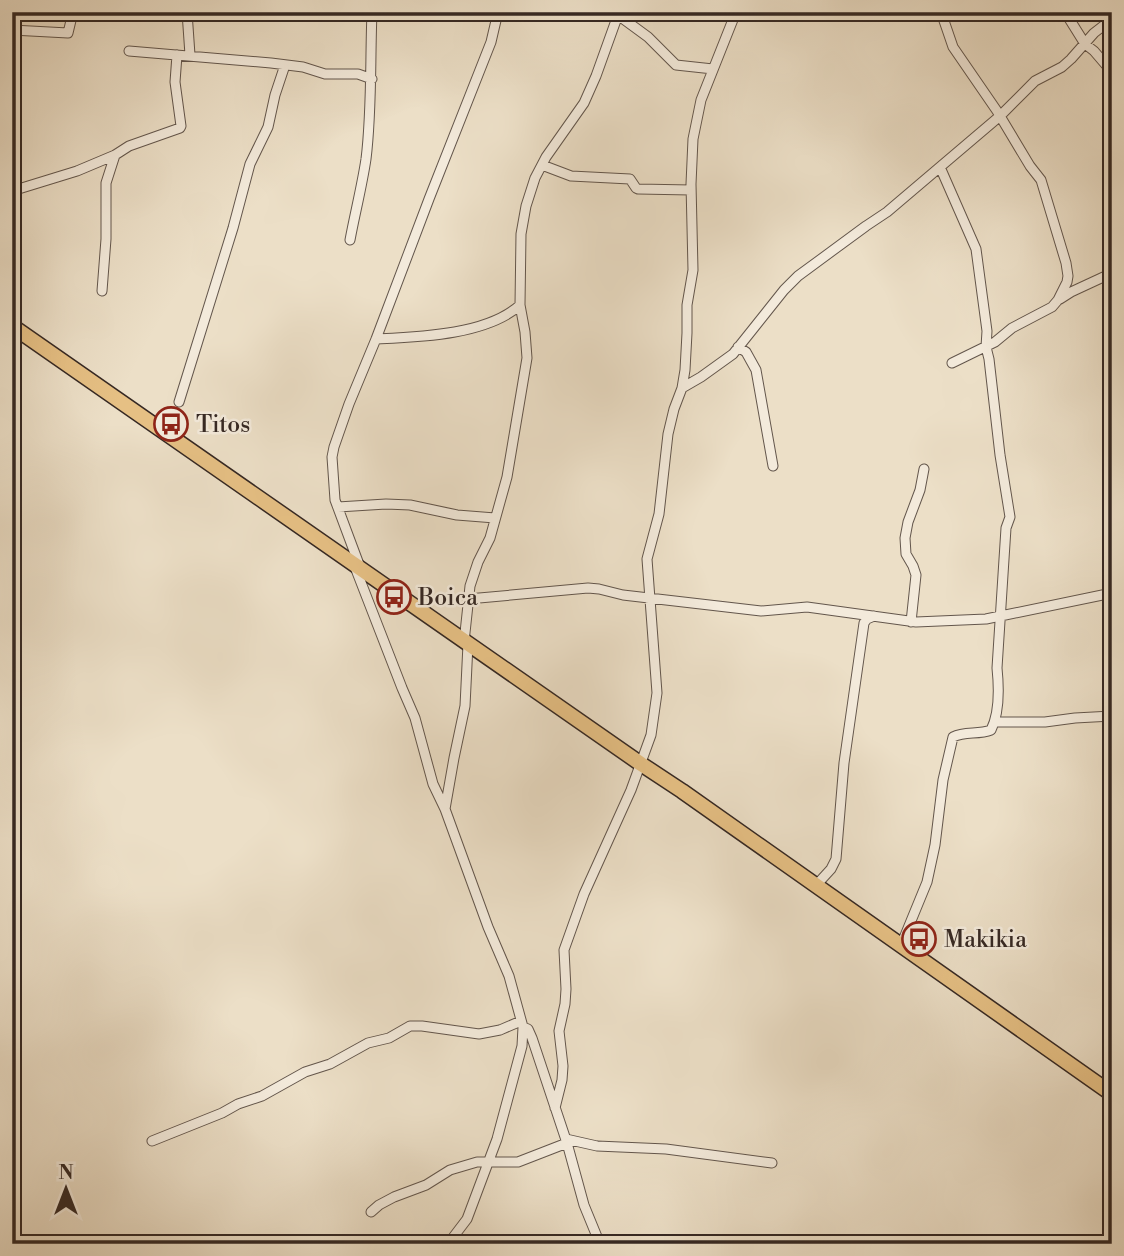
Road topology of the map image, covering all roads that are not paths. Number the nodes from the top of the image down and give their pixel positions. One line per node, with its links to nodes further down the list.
1 (73, 12): 10 (street)
2 (187, 12): 14 (street)
3 (372, 12): 15 (street)
4 (498, 12): 33 (street)
5 (736, 12): 17 (street)
6 (941, 12): 21 (street)
7 (1065, 12): 11 (street)
8 (618, 13): 17 (street); 23 (street)
9 (1112, 19): 11 (street)
10 (12, 30)
11 (1085, 44): 18 (street); 21 (street)
12 (129, 51): 13 (street)
13 (177, 55): 14 (street); 22 (street)
14 (190, 55): 16 (street)
15 (370, 62): 19 (street); 20 (street)
16 (285, 65): 19 (street); 38 (street)
17 (713, 69): 25 (street)
18 (1112, 72)
19 (358, 74): 20 (street)
20 (372, 79): 27 (street)
21 (1000, 116): 24 (street); 30 (street)
22 (115, 155): 26 (street); 29 (street)
23 (542, 165): 25 (street); 31 (street)
24 (940, 167): 34 (street); 35 (street)
25 (691, 190): 37 (street)
26 (12, 191)
27 (350, 240)
28 (1112, 273): 30 (street)
29 (102, 291)
30 (1058, 300): 35 (street)
31 (520, 305): 33 (street); 42 (street)
32 (12, 326): 43 (highway)
33 (376, 340): 41 (street)
34 (738, 347): 37 (street); 39 (street)
35 (986, 347): 36 (street); 48 (street)
36 (952, 363)
37 (682, 388): 45 (street)
38 (179, 402)
39 (773, 466)
40 (924, 469): 49 (street)
41 (338, 507): 42 (street); 43 (street)
42 (495, 518): 46 (street)
43 (356, 565): 50 (highway); 55 (street)
44 (1112, 593): 48 (street)
45 (650, 597): 46 (street); 47 (street); 53 (street)
46 (468, 599): 50 (street)
47 (875, 616): 49 (street); 57 (street)
48 (1000, 616): 49 (street); 52 (street)
49 (911, 622)
50 (466, 643): 53 (highway); 54 (street)
51 (1112, 716): 52 (street)
52 (995, 722): 58 (street)
53 (641, 764): 60 (highway); 61 (street)
54 (450, 782): 55 (street); 56 (street)
55 (433, 784): 56 (street)
56 (445, 809): 59 (street)
57 (820, 881)
58 (904, 938)
59 (522, 1024): 61 (street); 62 (street); 64 (street)
60 (1112, 1094)
61 (555, 1108): 63 (street)
62 (152, 1141)
63 (567, 1141): 64 (street); 65 (street); 68 (street)
64 (488, 1162): 66 (street); 67 (street)
65 (772, 1163)
66 (371, 1212)
67 (448, 1244)
68 (600, 1244)

